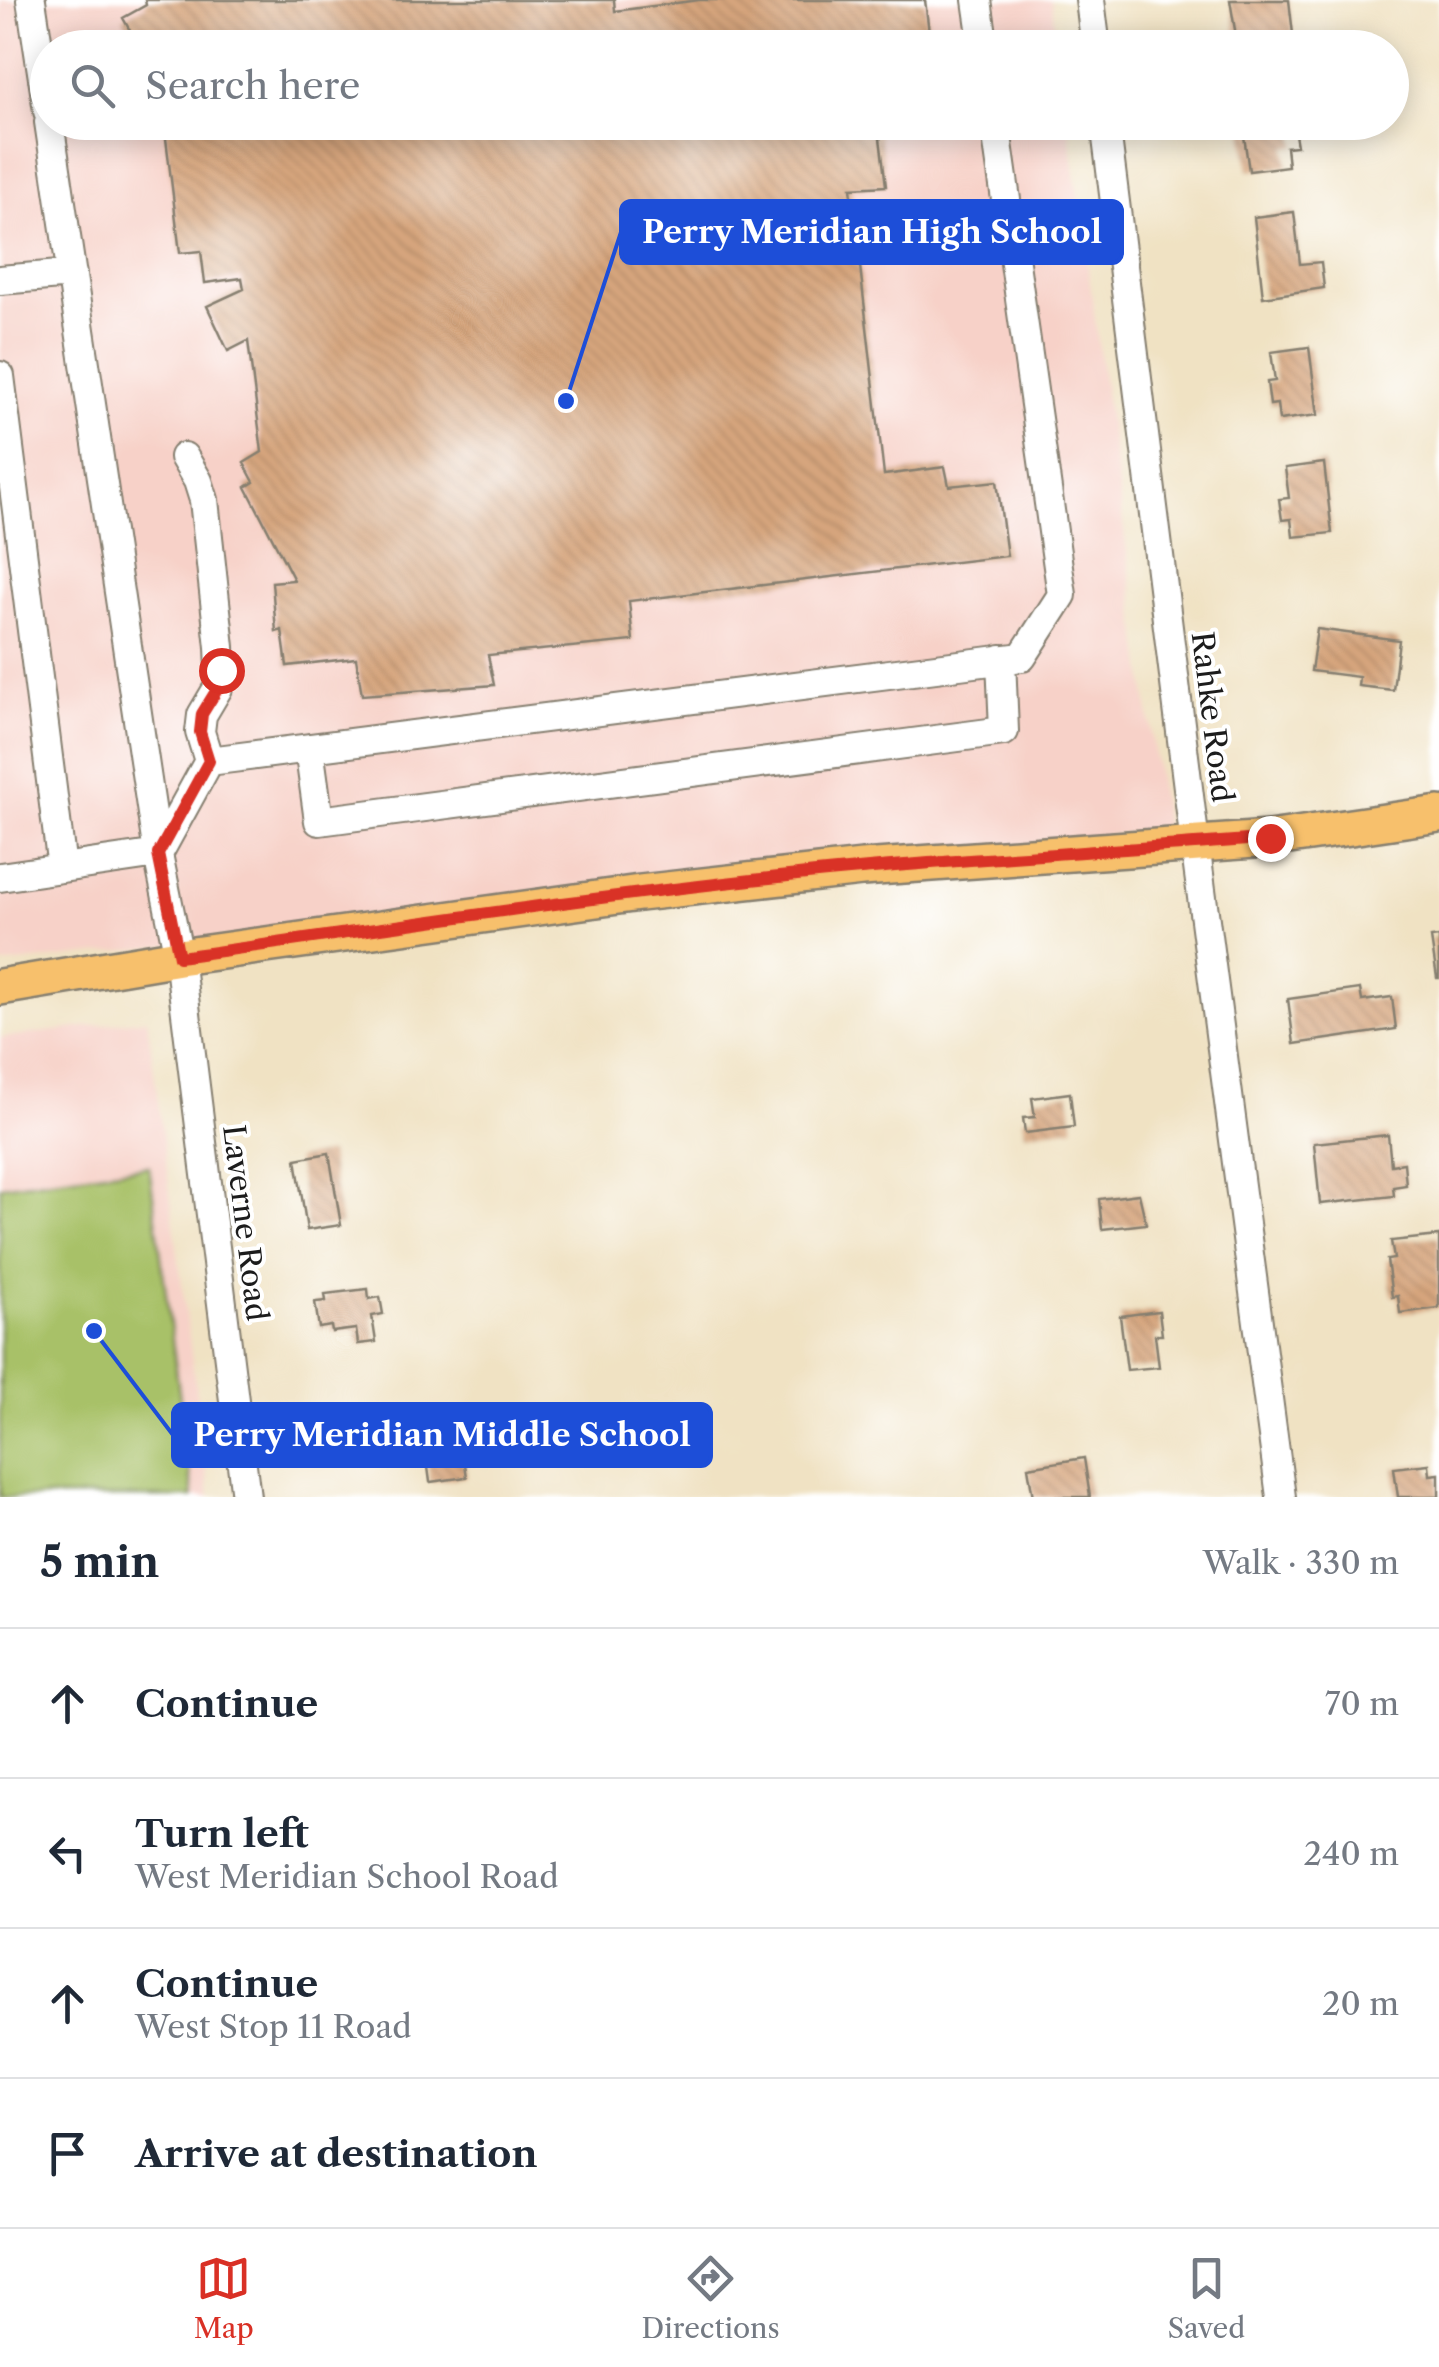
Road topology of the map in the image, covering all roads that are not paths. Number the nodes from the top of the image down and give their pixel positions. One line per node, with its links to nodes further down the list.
1 (31, 0): 4 (street)
2 (977, 0): 5 (street)
3 (1090, 0): 6 (street)
4 (36, 30)
5 (981, 30)
6 (1094, 30)
7 (52, 140): 10 (street, Laverne Road)
8 (998, 140): 14 (street)
9 (1107, 140): 18 (street, Rahke Road)
10 (72, 274): 11 (street); 19 (street, Laverne Road)
11 (0, 280)
12 (0, 376): 20 (street)
13 (184, 456): 16 (street)
14 (1001, 659): 15 (street); 15 (street)
15 (309, 748): 16 (street)
16 (209, 761): 19 (street)
17 (1439, 814): 18 (main road)
18 (1195, 844): 22 (main road); 25 (street, Rahke Road)
19 (158, 854): 20 (street); 22 (street, Laverne Road)
20 (62, 868): 21 (street)
21 (0, 877)
22 (179, 957): 23 (main road); 24 (street, Laverne Road)
23 (0, 988)
24 (246, 1497)
25 (1281, 1497)

